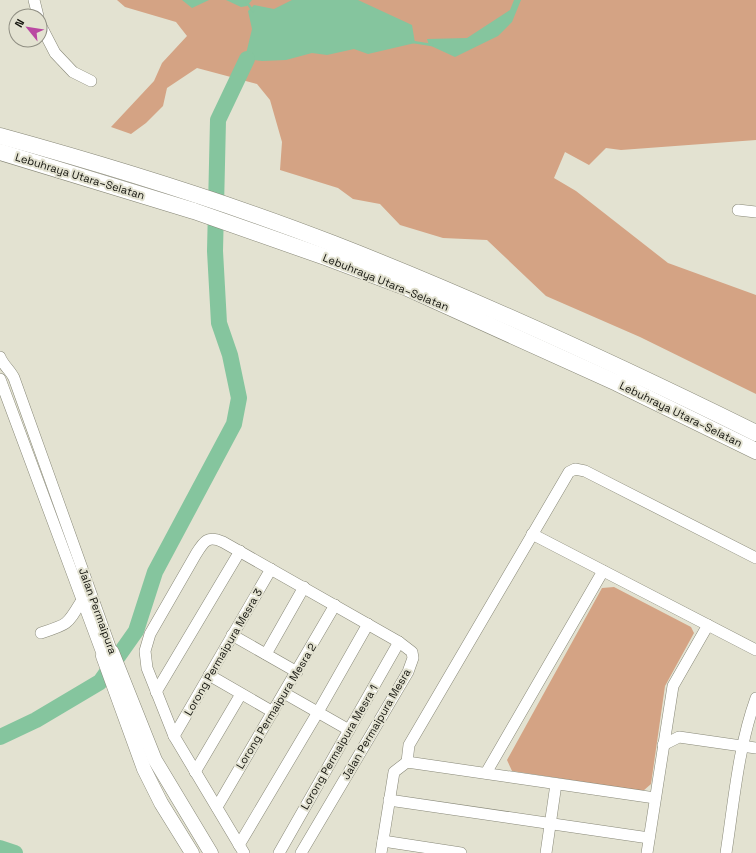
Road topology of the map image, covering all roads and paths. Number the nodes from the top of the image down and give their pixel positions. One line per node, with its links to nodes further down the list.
1 (48, 39): 2 (street)
2 (91, 81)
3 (0, 136): 5 (highway, Lebuhraya Utara–Selatan)
4 (0, 152): 5 (highway, Lebuhraya Utara–Selatan)
5 (195, 204): 8 (highway, Lebuhraya Utara–Selatan)
6 (738, 210): 7 (street)
7 (756, 212)
8 (246, 221): 11 (highway, Lebuhraya Utara–Selatan); 12 (highway, Lebuhraya Utara–Selatan)
9 (1, 363): 27 (street, Jalan Permaipura)
10 (0, 379): 19 (street, Jalan Permaipura)
11 (756, 433)
12 (756, 451)
13 (532, 534): 15 (street); 17 (street); 43 (street)
14 (240, 551): 16 (street, Jalan Permaipura Mesra); 31 (street); 31 (street, Jalan Permaipura Mesra)
15 (756, 558)
16 (271, 569): 18 (street, Jalan Permaipura Mesra); 24 (street, Lorong Permaipura Mesra 3)
17 (603, 571): 22 (street); 45 (street)
18 (304, 587): 20 (street, Jalan Permaipura Mesra); 28 (street)
19 (82, 600): 23 (street); 27 (street, Jalan Permaipura)
20 (336, 605): 21 (street, Jalan Permaipura Mesra); 29 (street, Lorong Permaipura Mesra 2)
21 (368, 624): 25 (street, Jalan Permaipura Mesra); 37 (street)
22 (708, 625): 26 (street); 40 (street)
23 (41, 633)
24 (232, 636): 28 (street); 30 (street, Lorong Permaipura Mesra 3)
25 (399, 642): 38 (street, Lorong Permaipura Mesra 1); 58 (street, Jalan Permaipura Mesra)
26 (756, 650)
27 (108, 654): 32 (main road, Jalan Permaipura)
28 (266, 654): 29 (street)
29 (297, 672): 33 (street, Lorong Permaipura Mesra 2)
30 (209, 675): 34 (street); 39 (street, Lorong Permaipura Mesra 3)
31 (156, 692): 39 (street)
32 (123, 693): 55 (main road, Jalan Permaipura); 56 (main road, Jalan Permaipura)
33 (284, 693): 36 (street, Lorong Permaipura Mesra 2); 37 (street)
34 (241, 694): 36 (street); 44 (street)
35 (756, 698): 41 (street)
36 (273, 712): 49 (street, Lorong Permaipura Mesra 2)
37 (318, 712): 38 (street); 53 (street)
38 (349, 730): 57 (street, Lorong Permaipura Mesra 1)
39 (174, 736): 44 (street)
40 (663, 745): 41 (street); 47 (street)
41 (742, 746): 42 (street); 63 (street)
42 (756, 748)
43 (407, 762): 45 (street); 48 (street)
44 (195, 772): 49 (street)
45 (486, 773): 46 (street)
46 (556, 784): 47 (street); 50 (street)
47 (655, 798): 51 (street)
48 (389, 800): 50 (street); 52 (street)
49 (217, 807): 53 (street)
50 (550, 824): 51 (street); 61 (street)
51 (649, 838): 62 (street)
52 (383, 841): 54 (street); 59 (street)
53 (242, 849)
54 (423, 850): 60 (street)
55 (192, 853)
56 (211, 853)
57 (279, 853)
58 (301, 853)
59 (381, 853)
60 (461, 853)
61 (546, 853)
62 (647, 853)
63 (726, 853)

